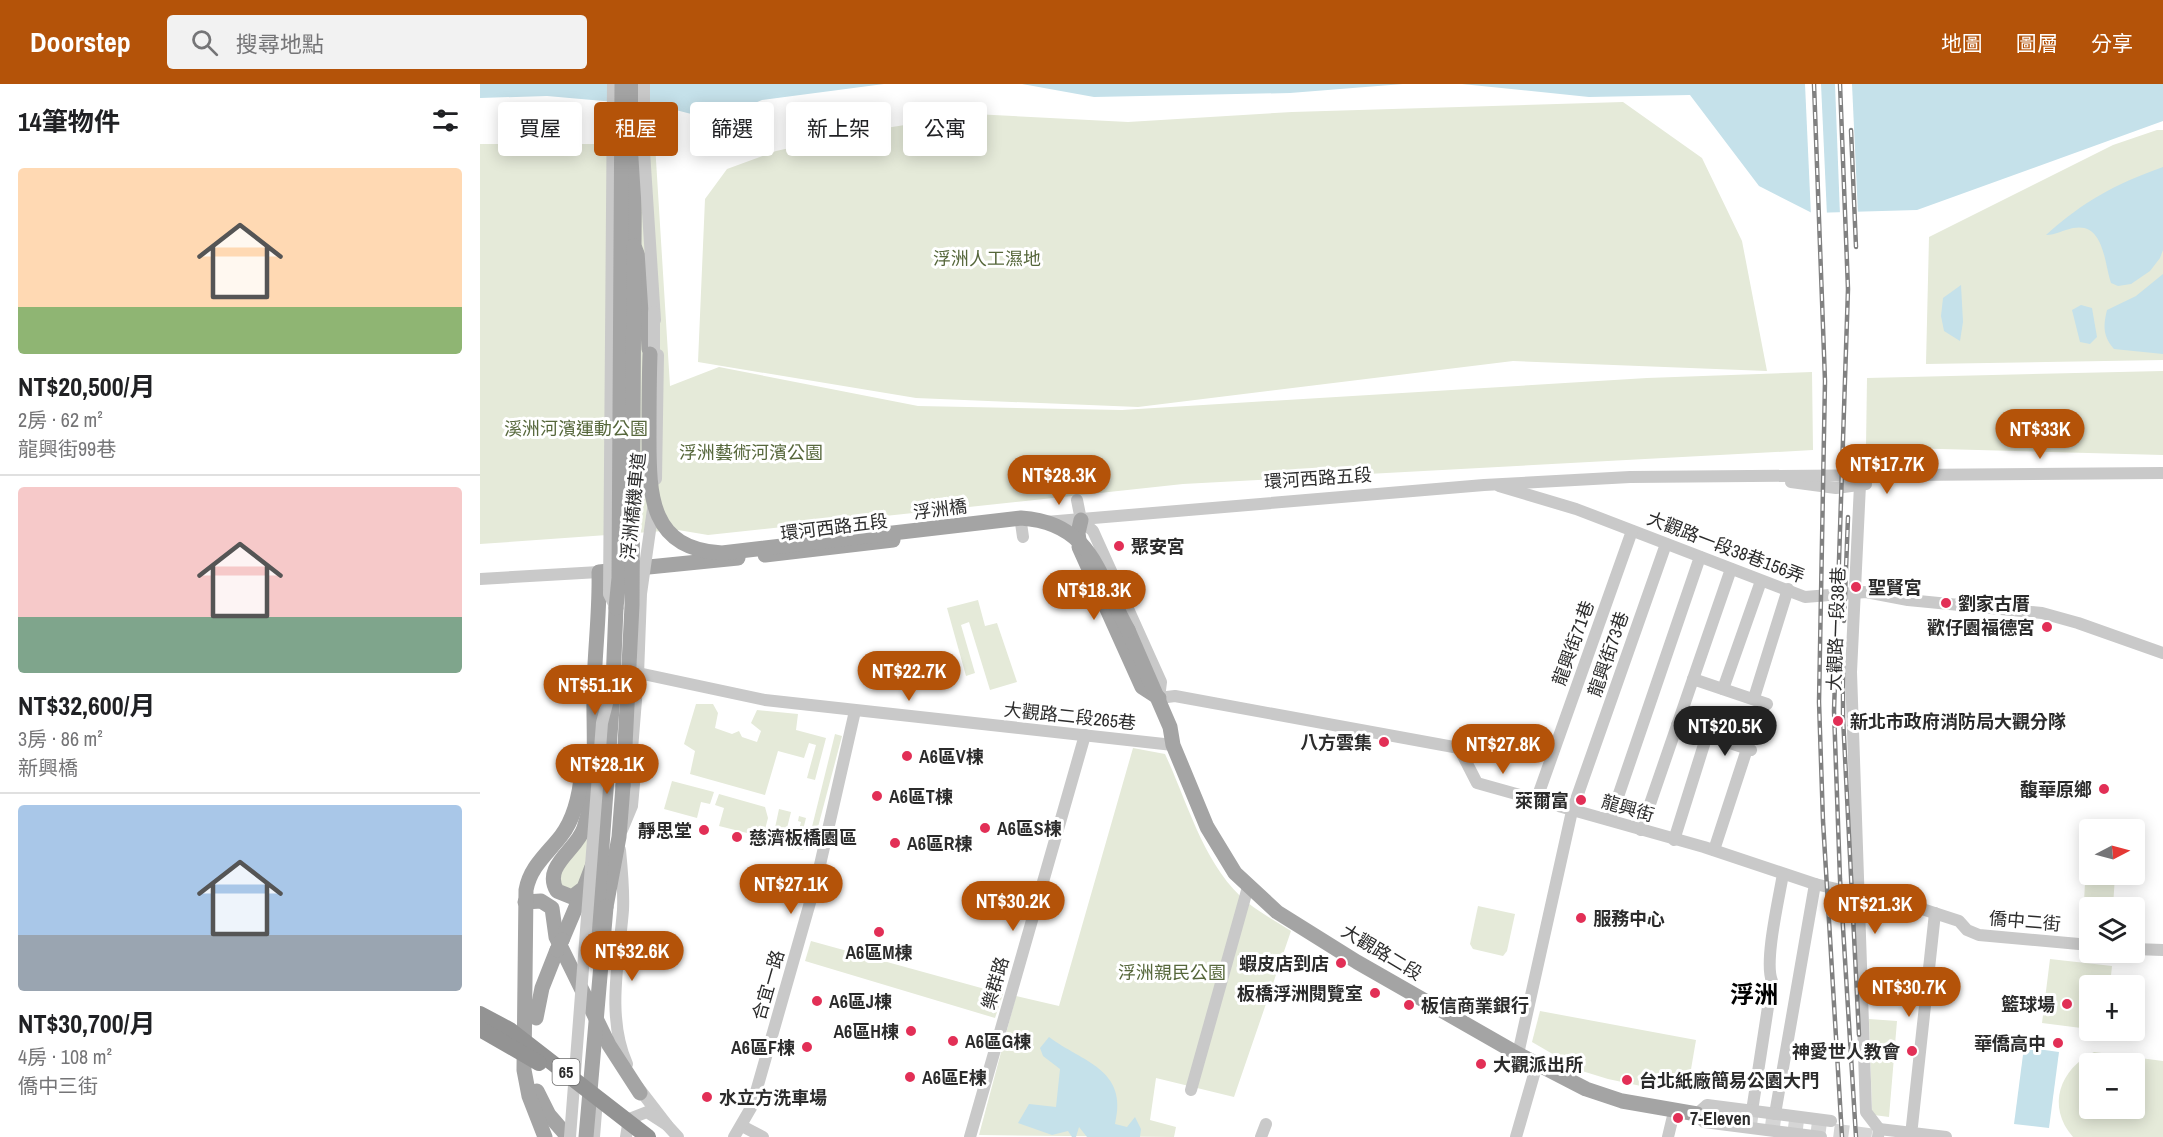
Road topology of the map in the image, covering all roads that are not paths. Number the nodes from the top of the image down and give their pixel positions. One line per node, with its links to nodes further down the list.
1 (613, 84): 26 (street, bridge)
2 (622, 84): 26 (main road, bridge)
3 (636, 84): 5 (main road, 浮洲橋)
4 (644, 84): 6 (street, 浮洲橋機車道, bridge)
5 (634, 246): 27 (main road, 浮洲橋, bridge); 42 (main road, 浮洲橋, bridge)
6 (654, 312): 27 (street, bridge); 42 (street, 浮洲橋機車道, bridge)
7 (2163, 473): 8 (street, 環河西路五段)
8 (1917, 476): 9 (street, 環河西路五段); 11 (street)
9 (1764, 477): 10 (street, 環河西路五段); 11 (street)
10 (1493, 484): 13 (street, 環河西路五段); 15 (street, 大觀路一段38巷156弄)
11 (1860, 485): 25 (street, 大觀路一段38巷)
12 (1077, 500): 13 (street)
13 (1081, 520): 14 (street, 環河西路五段); 17 (main road); 33 (street)
14 (1039, 522): 17 (main road); 19 (main road, 環河西路五段)
15 (1632, 531): 16 (street, 大觀路一段38巷156弄); 43 (street, 龍興街71巷)
16 (1666, 544): 18 (street, 大觀路一段38巷156弄); 44 (street, 龍興街73巷)
17 (1080, 548): 33 (main road)
18 (1700, 557): 20 (street, 大觀路一段38巷156弄); 45 (street)
19 (650, 565): 21 (main road, 環河西路五段); 29 (street)
20 (1731, 569): 23 (street, 大觀路一段38巷156弄); 30 (street)
21 (599, 572): 22 (street, 環河西路五段); 38 (main road)
22 (480, 579)
23 (1761, 580): 24 (street, 大觀路一段38巷156弄); 32 (street)
24 (1788, 589): 25 (street, 大觀路一段38巷156弄); 34 (street)
25 (1854, 593): 28 (street, 大觀路一段38巷156弄); 55 (street, 大觀路一段38巷)
26 (616, 608): 31 (main road)
27 (1128, 630): 33 (main road, 浮洲橋)
28 (2163, 653)
29 (643, 675): 36 (street, 大觀路二段265巷); 47 (street)
30 (1693, 679): 32 (street); 37 (street)
31 (613, 680): 49 (main road, bridge); 81 (street, bridge)
32 (1723, 689): 34 (street)
33 (1159, 698): 41 (main road, 大觀路二段); 43 (street, 龍興街)
34 (1754, 698): 35 (street)
35 (1767, 704)
36 (855, 711): 39 (street, 大觀路二段265巷); 76 (street, 合宜一路)
37 (1677, 725): 40 (street); 46 (street)
38 (592, 735): 54 (main road); 56 (main road)
39 (1085, 735): 41 (street, 大觀路二段265巷); 91 (street, 樂群路)
40 (1707, 735): 48 (street); 50 (street)
41 (1173, 745): 53 (main road, 大觀路二段)
42 (622, 786): 47 (main road, 浮洲橋)
43 (1536, 801): 44 (street, 龍興街)
44 (1572, 811): 45 (street, 龍興街); 65 (street, 龍興街73巷)
45 (1610, 820): 46 (street, 龍興街)
46 (1641, 830): 48 (street, 龍興街)
47 (619, 837): 57 (main road, 浮洲橋); 68 (street)
48 (1674, 840): 50 (street, 龍興街)
49 (601, 843): 54 (main road); 82 (main road)
50 (1714, 850): 51 (street, 龍興街)
51 (1783, 874): 52 (street, 龍興街); 69 (street)
52 (1815, 884): 55 (street, 龍興街); 72 (street)
53 (1248, 887): 65 (main road, 大觀路二段); 67 (street)
54 (584, 888): 63 (main road)
55 (1858, 894): 58 (street, 僑中二街); 78 (street, 大觀路一段38巷)
56 (529, 902): 63 (main road); 68 (main road); 80 (main road)
57 (609, 908): 83 (main road, 浮洲橋, bridge); 84 (street, bridge)
58 (1935, 913): 59 (street, 僑中二街); 77 (street)
59 (2079, 944)
60 (2145, 949): 61 (street)
61 (2163, 950)
62 (480, 1014): 87 (highway, 65, bridge)
63 (536, 1018): 81 (main road)
64 (480, 1029): 86 (highway, 65, bridge)
65 (1518, 1054): 66 (main road, 大觀路二段)
66 (1537, 1064): 70 (main road, 大觀路二段); 93 (street)
67 (1191, 1090)
68 (640, 1093): 75 (street)
69 (1752, 1111): 71 (street, 大觀路二段); 72 (street, 大觀路二段)
70 (1674, 1112): 71 (main road, 大觀路二段); 94 (street)
71 (1698, 1114): 95 (street, 大觀路二段)
72 (1775, 1114): 73 (street, 大觀路二段)
73 (1831, 1121)
74 (1266, 1124): 92 (street)
75 (667, 1125): 85 (street); 88 (street)
76 (742, 1126): 89 (street, 合宜一路); 90 (street)
77 (1912, 1126): 78 (street); 79 (street)
78 (1878, 1133): 79 (street)
79 (1940, 1136)
80 (545, 1137)
81 (569, 1137)
82 (579, 1137)
83 (586, 1137)
84 (594, 1137)
85 (626, 1137)
86 (631, 1137)
87 (648, 1137)
88 (678, 1137)
89 (734, 1137)
90 (763, 1137)
91 (970, 1137)
92 (1261, 1137)
93 (1516, 1137)
94 (1668, 1137)
95 (1821, 1137)

